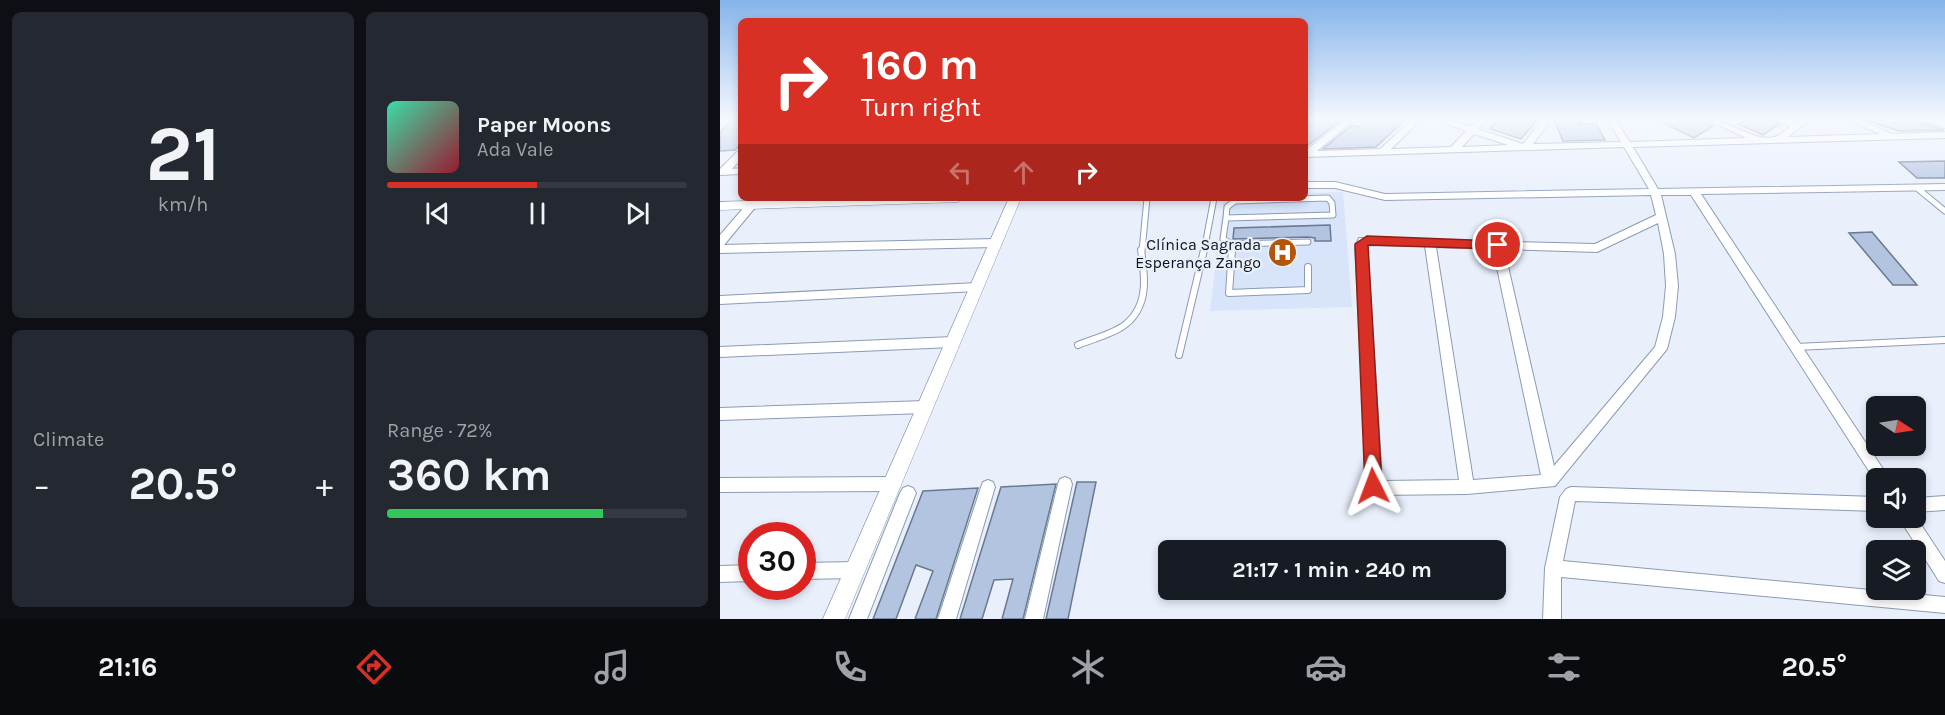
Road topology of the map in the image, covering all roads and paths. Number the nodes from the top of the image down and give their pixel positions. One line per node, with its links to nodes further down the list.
1 (1386, 148): 5 (street)
2 (1525, 148): 3 (street); 6 (street)
3 (1529, 148)
4 (1629, 148): 14 (street)
5 (1384, 150): 6 (street); 7 (street)
6 (1453, 150)
7 (1308, 154)
8 (738, 156): 10 (street)
9 (738, 171): 10 (street)
10 (721, 172)
11 (1308, 185): 14 (street)
12 (1945, 187): 13 (street)
13 (1917, 188): 15 (street); 24 (lane)
14 (1656, 192): 15 (street); 25 (street)
15 (1694, 192): 40 (street)
16 (1308, 198): 26 (lane)
17 (806, 201): 22 (street)
18 (1014, 201): 29 (street)
19 (1147, 201): 39 (lane)
20 (1213, 201): 42 (lane)
21 (1247, 201): 26 (lane)
22 (755, 202): 23 (street); 27 (street)
23 (720, 206)
24 (1945, 211)
25 (1662, 217): 32 (street); 46 (street)
26 (1226, 218): 30 (lane)
27 (720, 242)
28 (1308, 242): 30 (lane)
29 (996, 243): 33 (street); 35 (street)
30 (1232, 244): 34 (lane)
31 (1430, 244): 32 (street); 51 (street); 51 (street)
32 (1498, 245): 46 (street)
33 (720, 249)
34 (1308, 267)
35 (977, 287): 36 (street); 38 (street)
36 (720, 300)
37 (1945, 340): 40 (lane)
38 (953, 342): 41 (street); 43 (street)
39 (1078, 345)
40 (1795, 347): 45 (street)
41 (720, 352)
42 (1179, 355)
43 (925, 407): 44 (street); 48 (street)
44 (720, 414)
45 (1875, 468)
46 (1551, 481): 51 (street)
47 (720, 484): 48 (street)
48 (892, 484): 58 (street)
49 (1065, 484): 67 (street)
50 (988, 486): 66 (street)
51 (1467, 487)
52 (908, 494): 65 (street)
53 (1945, 503): 55 (street)
54 (1866, 504): 57 (street)
55 (1926, 504)
56 (1914, 528): 62 (street)
57 (1553, 568): 63 (street); 68 (street)
58 (855, 570): 59 (street); 64 (street)
59 (816, 571)
60 (738, 573): 61 (street)
61 (720, 574)
62 (1945, 575)
63 (1945, 605)
64 (834, 619)
65 (858, 619)
66 (947, 619)
67 (1034, 619)
68 (1552, 619)

